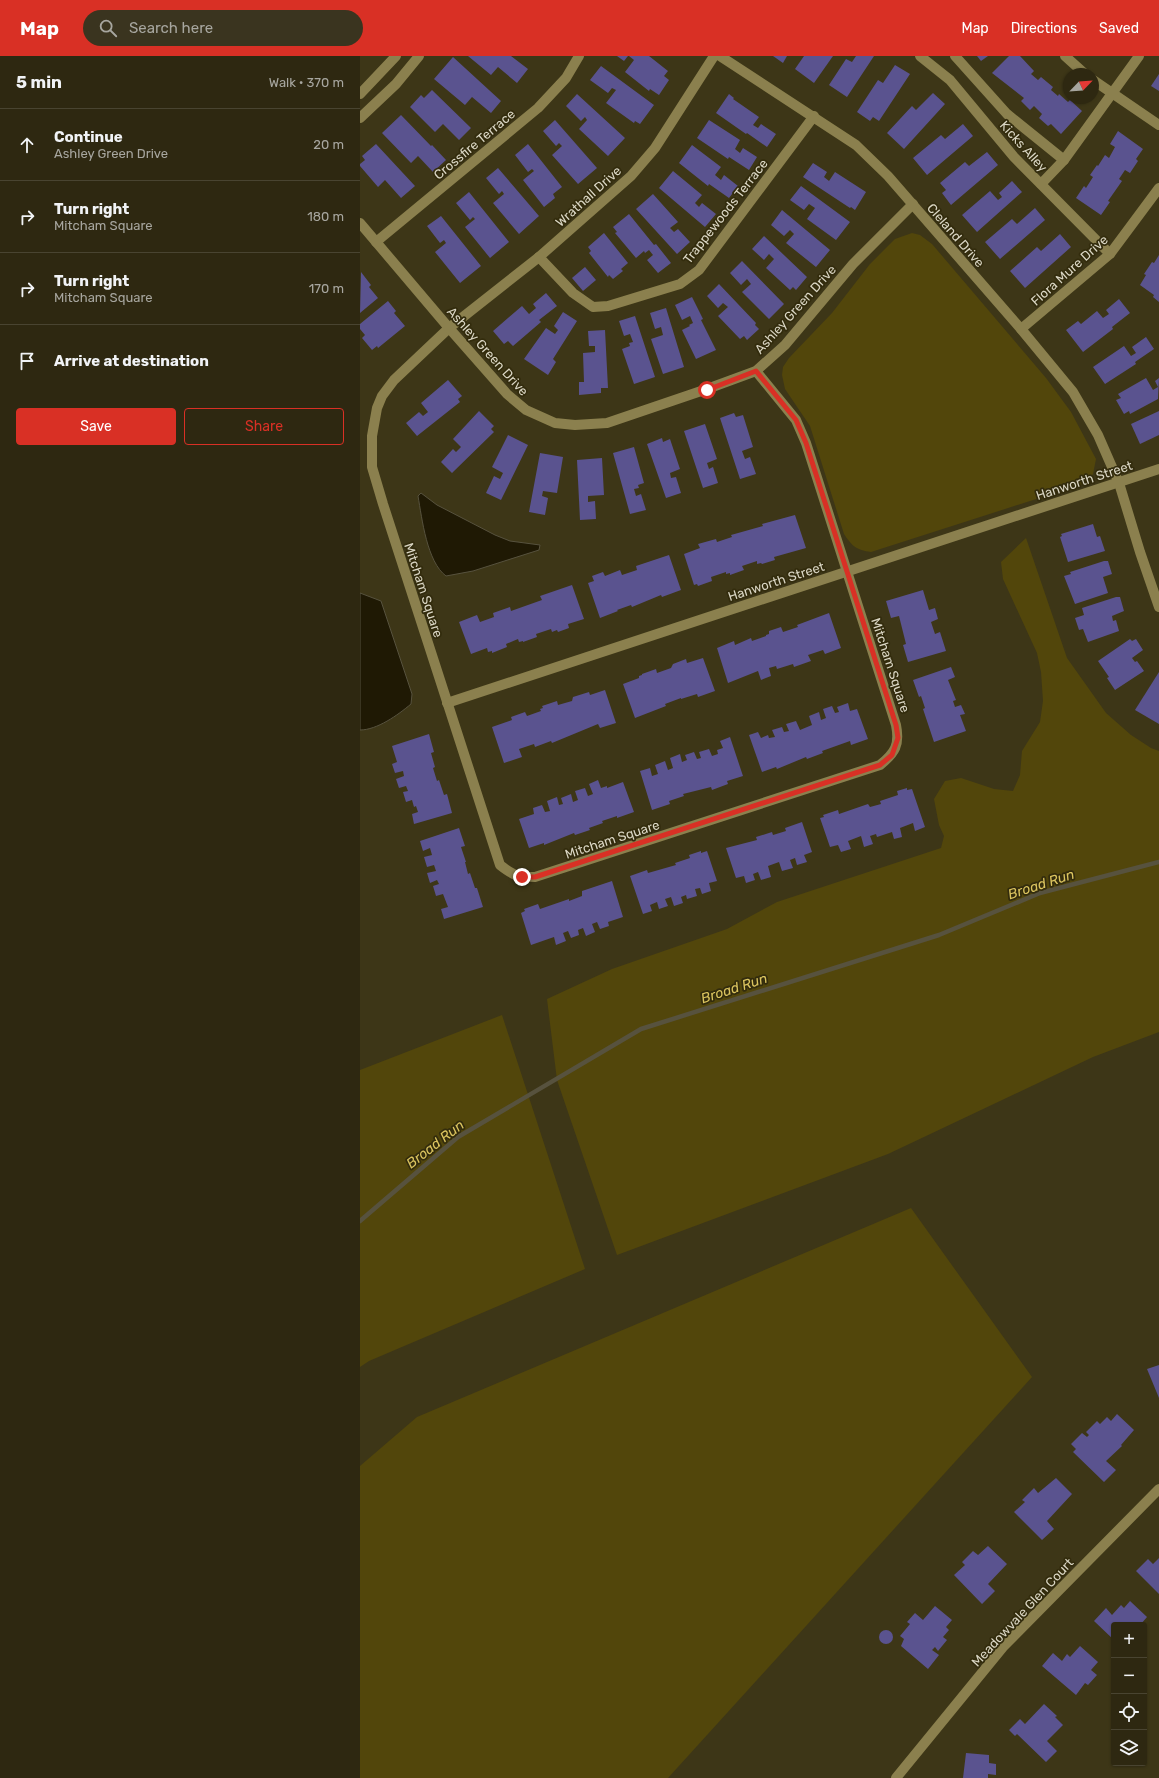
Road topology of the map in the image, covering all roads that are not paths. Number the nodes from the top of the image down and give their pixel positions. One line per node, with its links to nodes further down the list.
1 (396, 56): 12 (street)
2 (419, 56): 15 (street)
3 (579, 56): 22 (street, Crossfire Terrace)
4 (714, 56): 24 (street, Wrathall Drive)
5 (720, 56): 14 (street, Cleland Drive)
6 (920, 56): 18 (street, Kicks Alley)
7 (955, 56): 17 (street)
8 (1065, 56): 10 (street)
9 (1139, 56): 13 (street)
10 (1078, 68)
11 (1099, 84): 13 (street)
12 (360, 94)
13 (1112, 94): 16 (street); 17 (street)
14 (814, 116): 20 (street, Cleland Drive); 24 (street, Trappewoods Terrace)
15 (360, 118)
16 (1159, 126)
17 (1064, 160): 18 (street)
18 (1041, 184): 23 (street, Kicks Alley)
19 (1159, 188): 23 (street, Flora Mure Drive)
20 (913, 204): 26 (street, Cleland Drive); 27 (street, Ashley Green Drive)
21 (360, 223): 22 (street, Ashley Green Drive)
22 (376, 242): 25 (street, Ashley Green Drive)
23 (1110, 254): 26 (street, Flora Mure Drive)
24 (539, 257): 25 (street, Wrathall Drive)
25 (449, 328): 27 (street, Ashley Green Drive); 32 (street, Mitcham Square)
26 (1021, 329): 29 (street, Cleland Drive)
27 (756, 371): 30 (street, Mitcham Square)
28 (1159, 469): 29 (street, Hanworth Street)
29 (1119, 483): 30 (street, Hanworth Street); 31 (street, Cleland Drive)
30 (848, 571): 32 (street, Hanworth Street); 32 (street, Mitcham Square)
31 (1159, 607)
32 (447, 703)
33 (1159, 1489): 34 (street, Meadowvale Glen Court)
34 (896, 1778)

